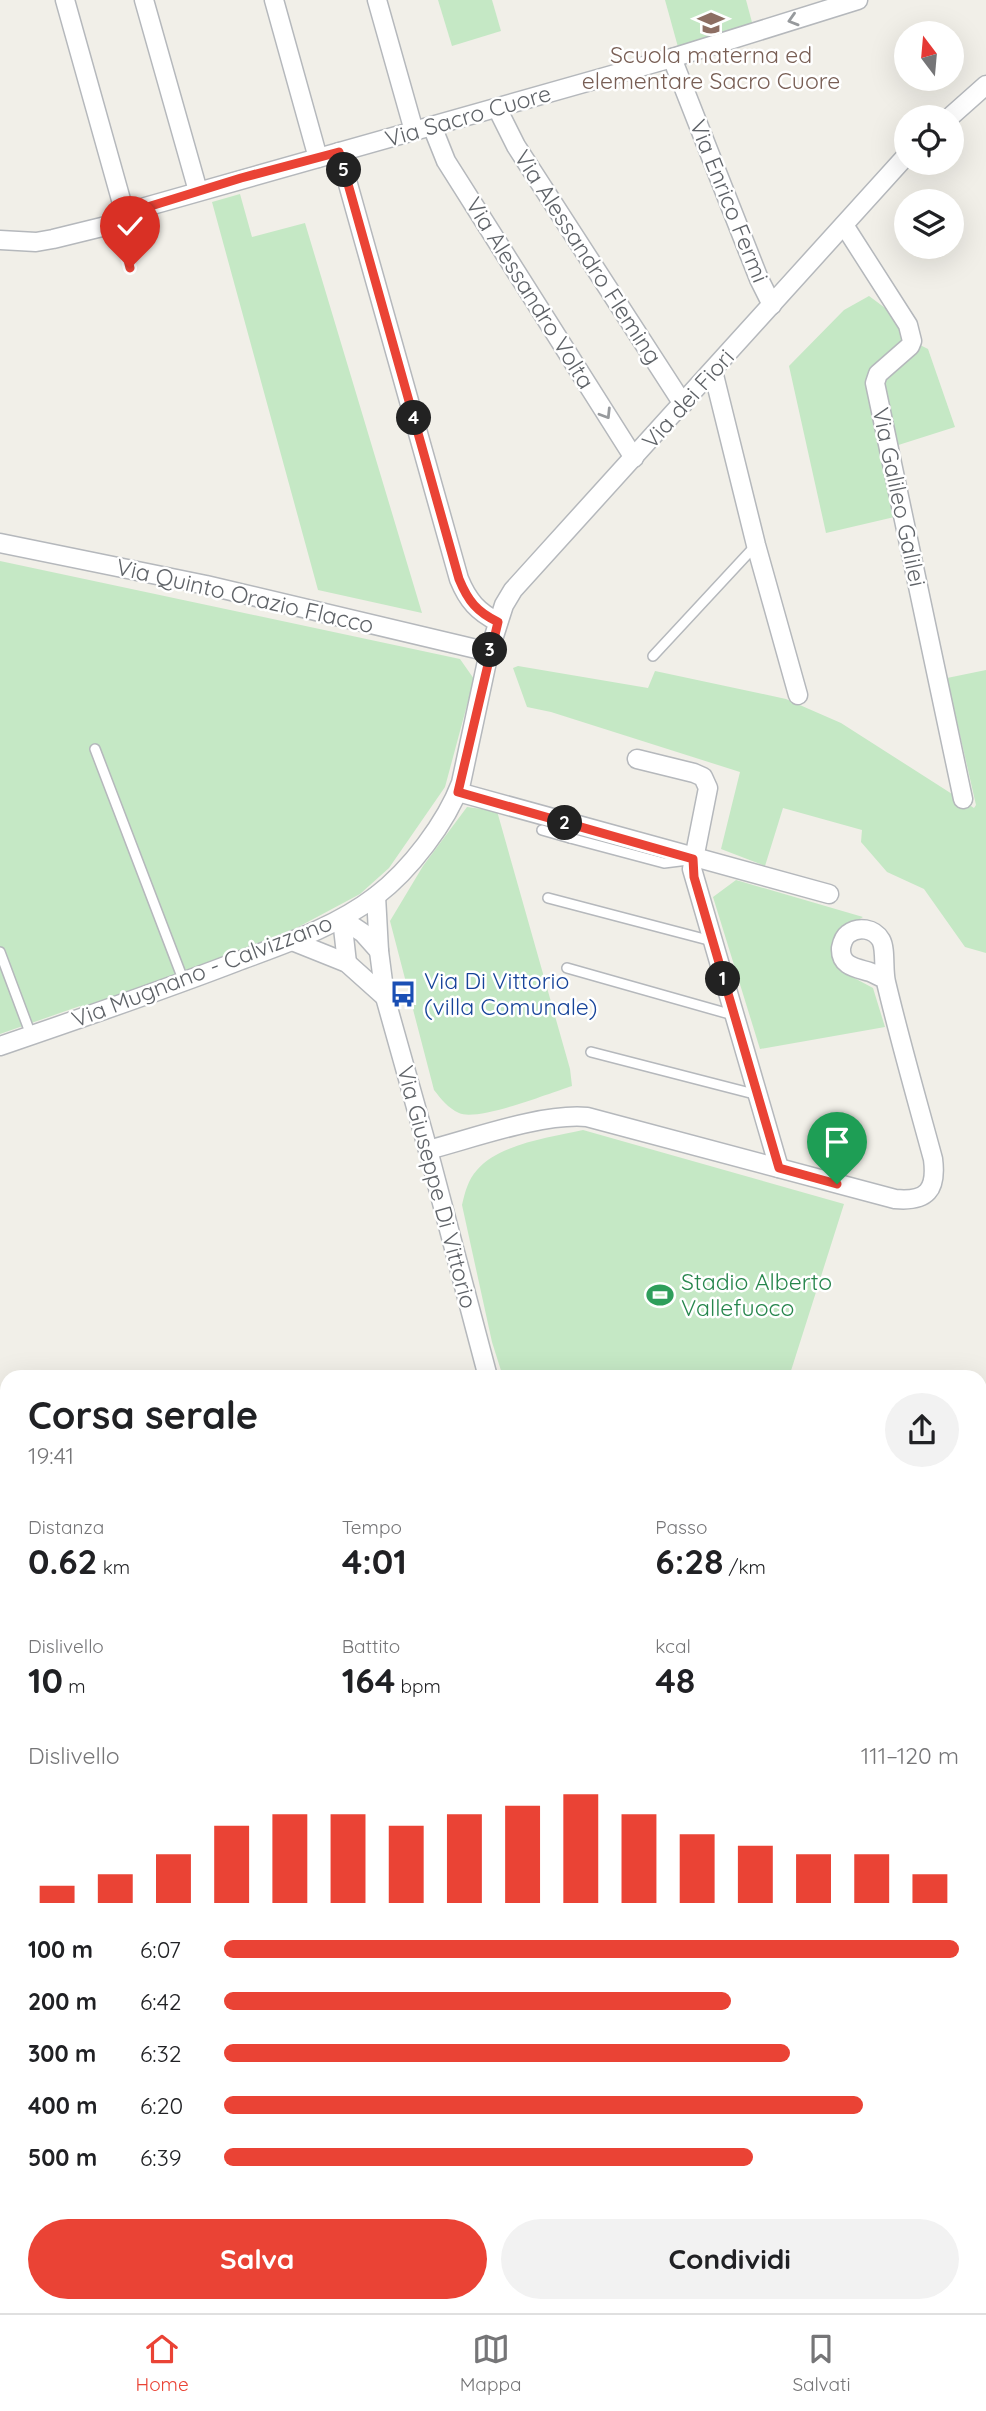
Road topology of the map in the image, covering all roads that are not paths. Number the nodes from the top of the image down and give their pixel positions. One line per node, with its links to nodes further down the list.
1 (65, 0): 16 (street)
2 (144, 0): 15 (street)
3 (274, 0): 13 (street)
4 (377, 0): 11 (street)
5 (858, 0): 6 (street, Via Sacro Cuore, one-way to 6)
6 (671, 58): 9 (street, Via Sacro Cuore); 20 (street, Via Enrico Fermi)
7 (986, 85): 8 (street)
8 (964, 105)
9 (497, 108): 10 (street, Via Sacro Cuore); 22 (street, Via Alessandro Fleming)
10 (432, 126): 11 (street, Via Sacro Cuore); 23 (street, Via Alessandro Volta, one-way to 23)
11 (414, 131): 12 (street, Via Sacro Cuore)
12 (339, 152): 13 (street, Via Sacro Cuore); 26 (street)
13 (318, 158): 15 (street, Via Sacro Cuore)
14 (894, 169): 17 (street, Via dei Fiori)
15 (198, 191): 16 (street, Via Sacro Cuore)
16 (122, 216): 18 (street, Via Sacro Cuore); 19 (lane)
17 (844, 225): 20 (street, Via dei Fiori); 33 (street, Via Galileo Galilei)
18 (0, 240)
19 (130, 268)
20 (772, 305): 21 (street, Via dei Fiori)
21 (713, 371): 22 (street, Via dei Fiori); 25 (street)
22 (683, 404): 23 (street, Via dei Fiori)
23 (634, 458): 26 (street, Via dei Fiori)
24 (0, 543): 27 (street, Via Quinto Orazio Flacco)
25 (756, 545): 28 (lane); 29 (street)
26 (498, 622): 27 (street, Via dei Fiori)
27 (489, 652): 32 (street, Via Mugnano - Calvizzano)
28 (653, 656)
29 (798, 695)
30 (95, 748): 48 (lane)
31 (637, 759): 36 (street)
32 (458, 792): 35 (street); 38 (street, Via Mugnano - Calvizzano)
33 (963, 799)
34 (542, 830): 35 (lane)
35 (572, 831): 36 (street)
36 (693, 859): 37 (street); 42 (street)
37 (829, 894)
38 (376, 896): 40 (street, Via Mugnano - Calvizzano); 43 (street, Via Giuseppe Di Vittorio)
39 (548, 898): 42 (lane)
40 (342, 919): 41 (street, Via Mugnano - Calvizzano); 43 (street); 45 (street)
41 (292, 941): 45 (street); 48 (street, Via Mugnano - Calvizzano)
42 (712, 941): 50 (street)
43 (379, 951): 49 (street, Via Giuseppe Di Vittorio)
44 (0, 953): 51 (lane)
45 (347, 963): 49 (street)
46 (567, 968): 50 (lane)
47 (885, 979): 56 (street)
48 (184, 982): 51 (street, Via Mugnano - Calvizzano)
49 (385, 996): 55 (street, Via Giuseppe Di Vittorio)
50 (734, 1015): 54 (street)
51 (31, 1035): 52 (street, Via Mugnano - Calvizzano)
52 (0, 1046)
53 (591, 1052): 54 (lane)
54 (758, 1095): 56 (street)
55 (428, 1150): 56 (street); 57 (street, Via Giuseppe Di Vittorio)
56 (779, 1168)
57 (486, 1370)

